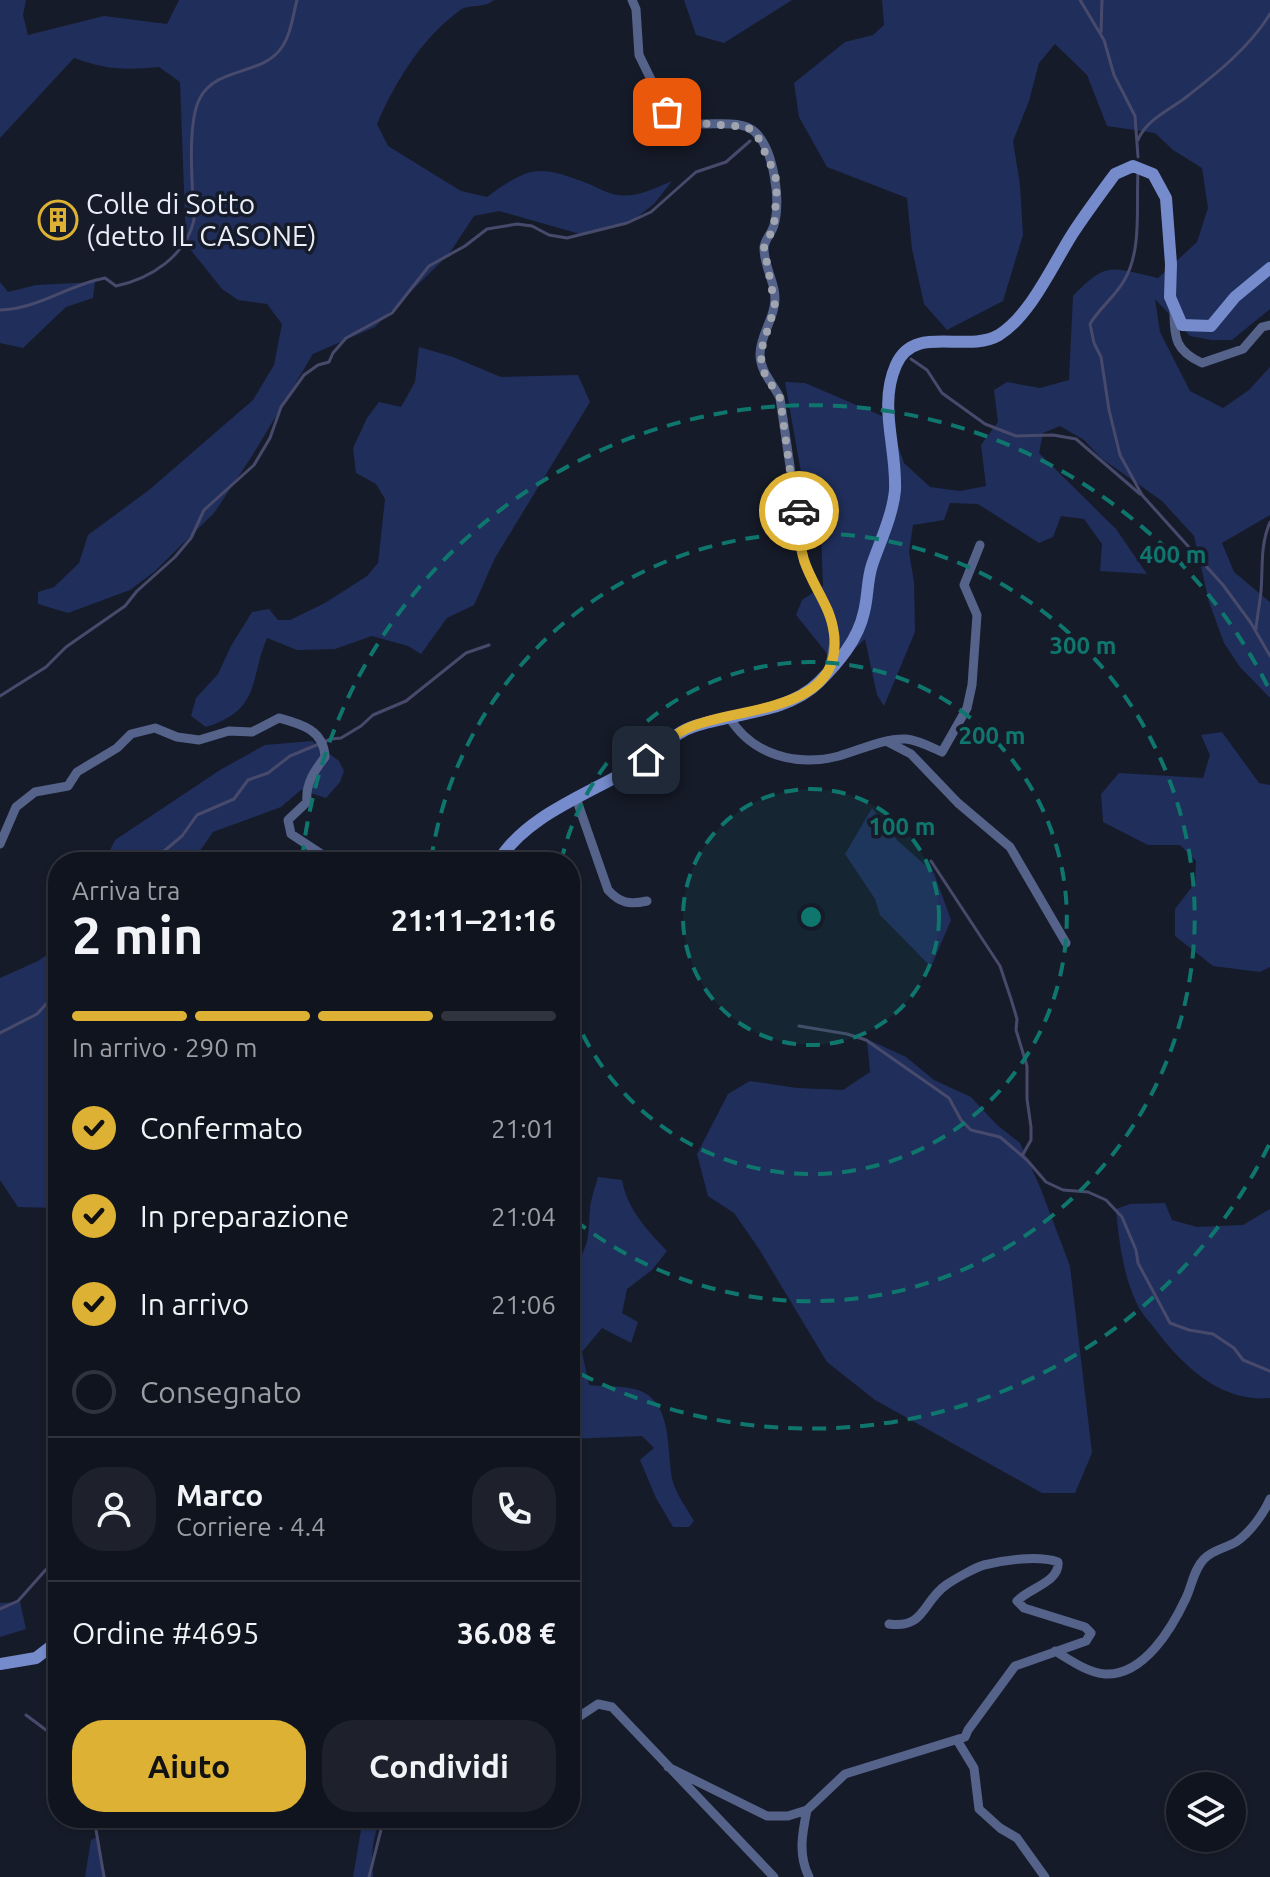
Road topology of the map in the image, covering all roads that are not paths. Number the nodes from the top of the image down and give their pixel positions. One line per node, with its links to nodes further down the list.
1 (632, 0): 6 (street)
2 (1270, 268): 3 (street)
3 (1174, 312): 4 (street); 6 (street)
4 (1270, 325)
5 (980, 545): 8 (street)
6 (829, 672): 7 (street)
7 (729, 717): 8 (street); 9 (street)
8 (888, 742): 14 (street)
9 (576, 798): 12 (street); 13 (street)
10 (0, 844): 11 (street)
11 (318, 852)
12 (504, 852)
13 (647, 901)
14 (1066, 943)
15 (1270, 1499): 17 (street)
16 (889, 1624): 17 (street)
17 (1055, 1651): 21 (street)
18 (48, 1652): 19 (street)
19 (0, 1664)
20 (580, 1716): 22 (street)
21 (957, 1740): 23 (street); 26 (street)
22 (668, 1767): 23 (street); 24 (street)
23 (807, 1810): 25 (street)
24 (774, 1877)
25 (809, 1877)
26 (1045, 1877)

